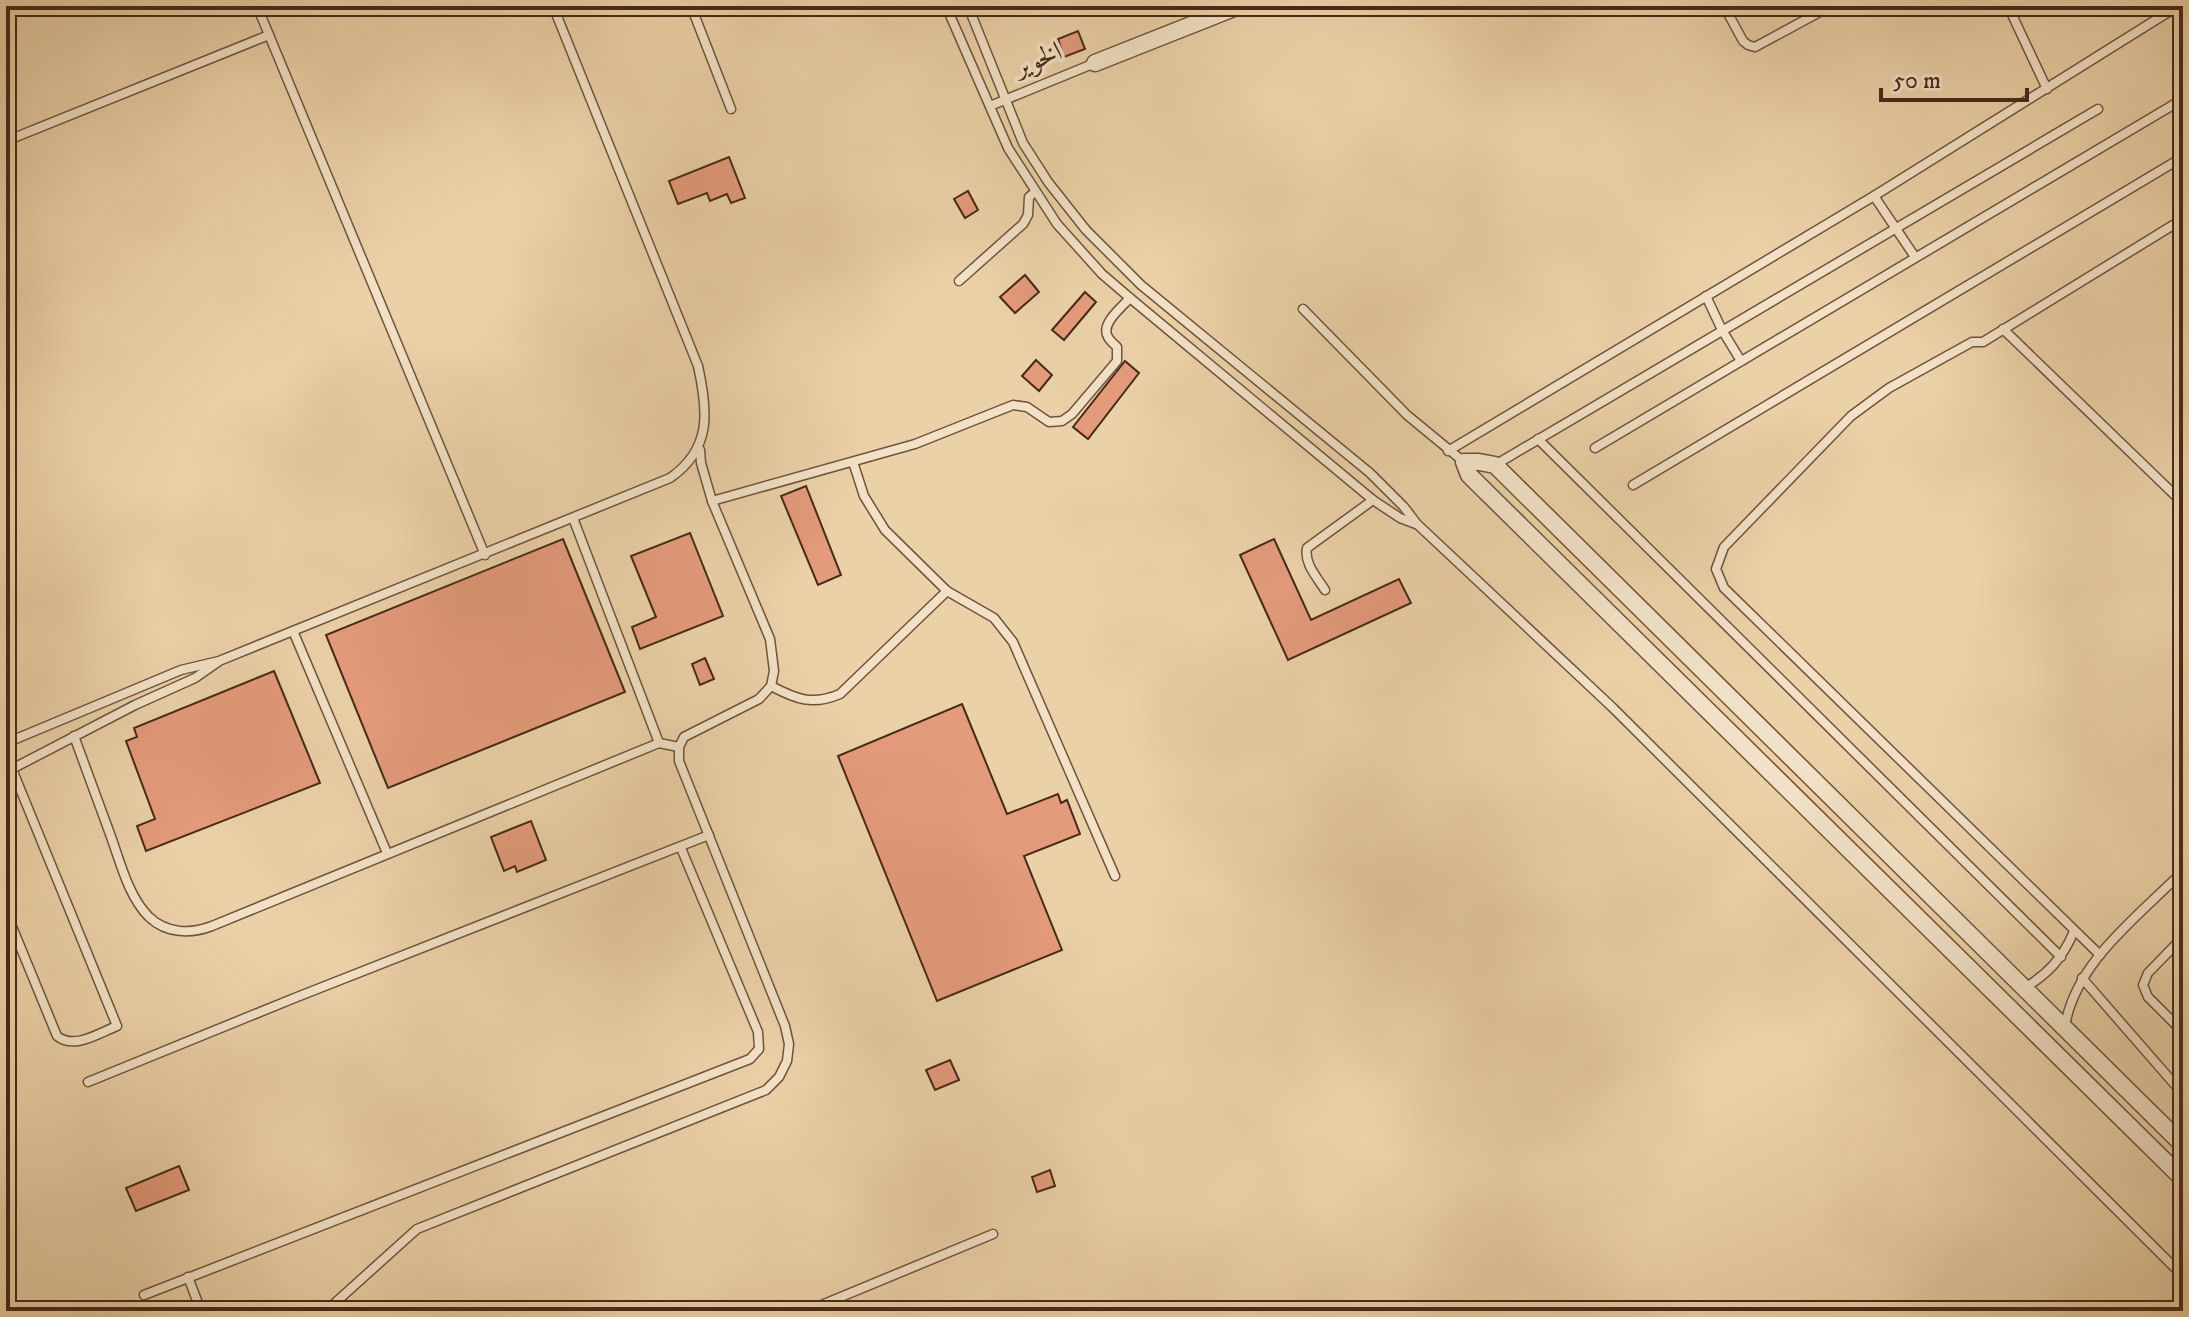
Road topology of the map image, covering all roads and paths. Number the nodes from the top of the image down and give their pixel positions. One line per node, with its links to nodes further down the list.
1 (257, 6): 11 (lane)
2 (553, 6): 35 (lane)
3 (691, 6): 17 (lane)
4 (946, 6): 16 (lane)
5 (968, 6): 15 (lane)
6 (1239, 6): 12 (street, الخوير)
7 (1724, 6): 8 (lane)
8 (1831, 6)
9 (2008, 6): 13 (lane)
10 (2178, 6): 13 (lane)
11 (269, 35): 19 (lane); 46 (lane)
12 (1095, 63): 15 (lane, الخوير)
13 (2047, 89): 22 (lane)
14 (2183, 99): 25 (lane)
15 (1004, 100): 16 (lane, الخوير); 45 (lane)
16 (990, 106): 21 (lane)
17 (731, 109)
18 (2098, 109): 24 (lane)
19 (6, 141)
20 (2183, 157): 40 (lane)
21 (1035, 192): 26 (lane); 28 (lane)
22 (1874, 196): 24 (lane); 27 (lane)
23 (2183, 219): 30 (lane)
24 (1895, 227): 25 (lane); 31 (lane)
25 (1915, 257): 32 (lane)
26 (959, 281)
27 (1706, 296): 31 (lane); 36 (lane)
28 (1130, 298): 37 (lane); 41 (lane)
29 (1303, 309): 36 (lane)
30 (2003, 329): 43 (lane); 63 (lane)
31 (1722, 330): 32 (lane); 33 (lane)
32 (1741, 361): 34 (lane)
33 (1538, 439): 39 (lane); 66 (lane)
34 (1595, 448)
35 (700, 450): 42 (lane); 44 (lane)
36 (1448, 451): 38 (lane)
37 (853, 462): 42 (lane); 48 (lane)
38 (1464, 462): 39 (street); 71 (street)
39 (1495, 465): 68 (street)
40 (1633, 485)
41 (1373, 500): 45 (lane); 47 (lane)
42 (712, 501): 51 (lane)
43 (2183, 503)
44 (573, 518): 46 (lane); 54 (lane)
45 (1417, 524): 77 (lane)
46 (485, 555): 49 (lane)
47 (1325, 590)
48 (947, 591): 51 (lane); 61 (lane)
49 (293, 631): 50 (lane); 59 (lane)
50 (219, 661): 52 (lane); 53 (lane)
51 (771, 686): 55 (lane)
52 (74, 736): 56 (lane); 59 (lane)
53 (6, 743)
54 (659, 743): 55 (lane); 59 (lane)
55 (679, 747): 57 (lane)
56 (9, 770): 62 (lane)
57 (709, 835): 58 (lane); 81 (lane)
58 (681, 848): 72 (lane); 78 (lane)
59 (387, 853)
60 (2183, 871): 65 (lane)
61 (1115, 876)
62 (6, 912)
63 (2074, 931): 65 (lane); 66 (lane)
64 (2183, 937): 70 (lane)
65 (2100, 955): 67 (lane)
66 (2061, 957): 68 (lane)
67 (2082, 978): 69 (lane); 73 (lane)
68 (2023, 989): 69 (street)
69 (2058, 1023): 71 (street); 74 (street)
70 (2183, 1032)
71 (2036, 1035): 75 (street)
72 (88, 1082)
73 (2183, 1094)
74 (2183, 1145)
75 (2183, 1179)
76 (993, 1234): 82 (lane)
77 (2183, 1276)
78 (188, 1277): 79 (lane); 80 (lane)
79 (144, 1295)
80 (201, 1311)
81 (326, 1311)
82 (807, 1311)

